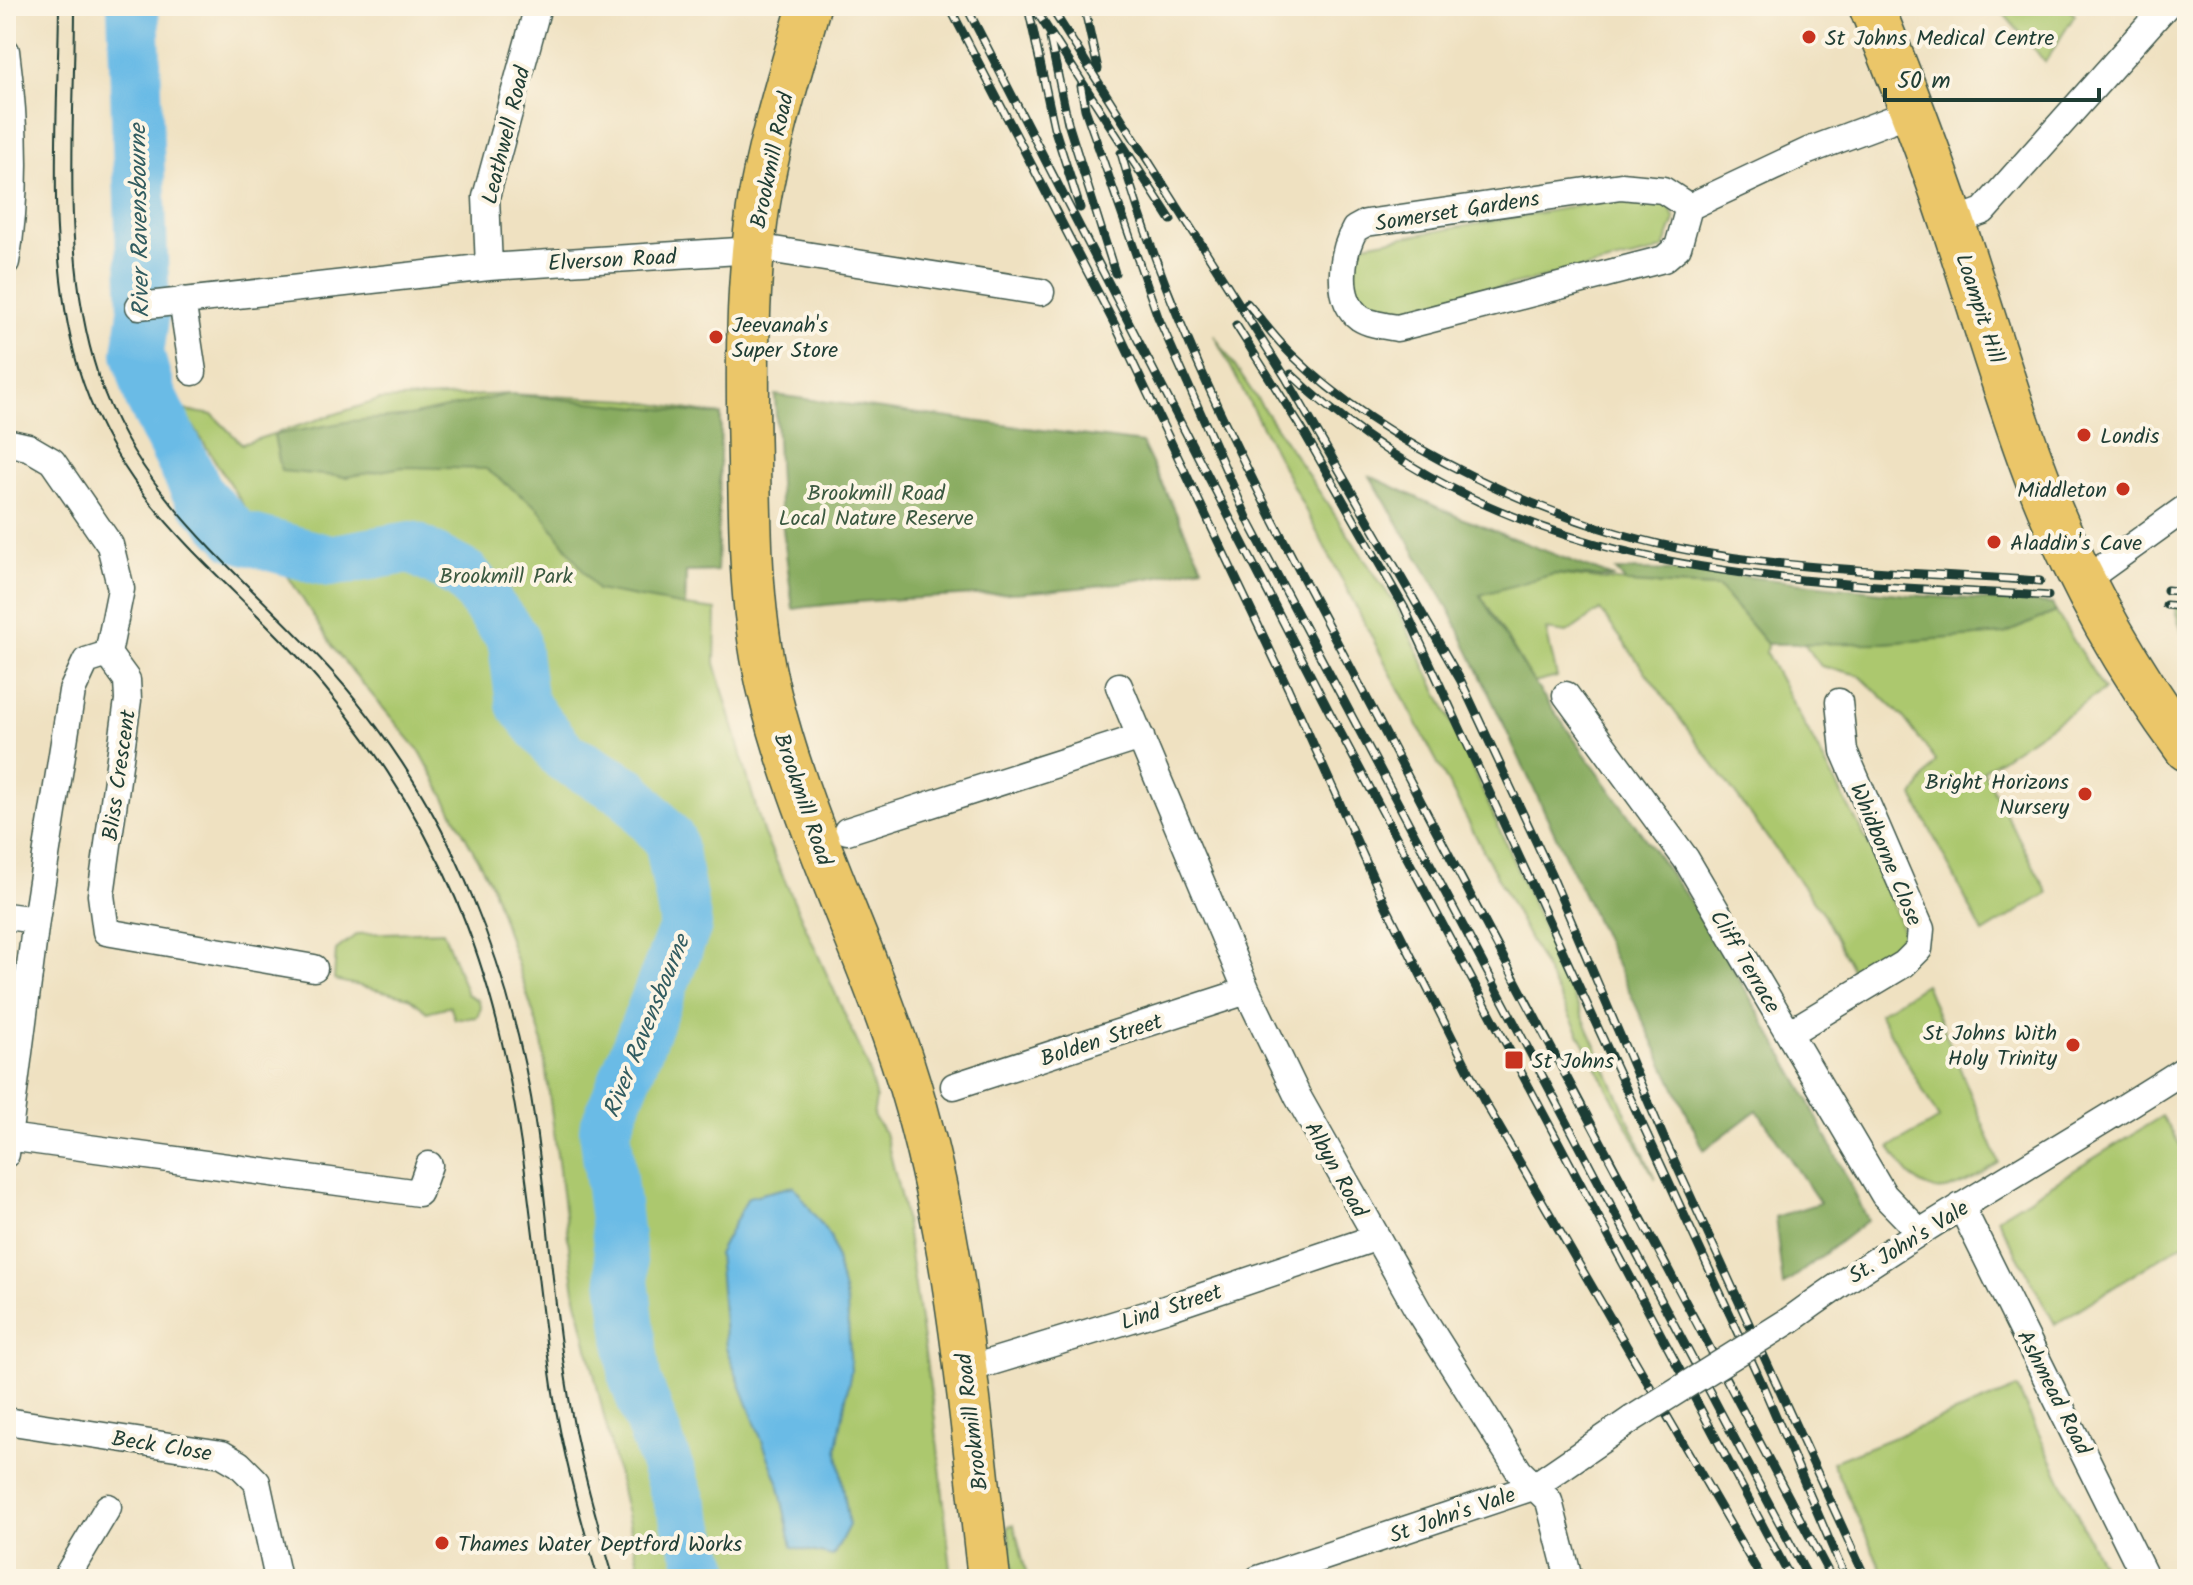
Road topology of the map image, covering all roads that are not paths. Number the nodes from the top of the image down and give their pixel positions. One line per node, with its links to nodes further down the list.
1 (538, 6): 11 (street, Leathwell Road)
2 (809, 6): 9 (main road, Brookmill Road)
3 (1871, 6): 6 (highway, Loampit Hill)
4 (2166, 6): 8 (street)
5 (6, 51): 10 (street)
6 (1912, 112): 7 (street); 8 (highway, Loampit Hill)
7 (1689, 207): 7 (street, Somerset Gardens)
8 (1953, 222): 18 (highway, Loampit Hill)
9 (754, 250): 11 (street, Elverson Road); 12 (street, Elverson Road); 38 (main road, Brookmill Road)
10 (6, 262)
11 (489, 267): 13 (street, Elverson Road)
12 (1041, 292)
13 (182, 300): 14 (street, Elverson Road); 15 (street)
14 (145, 305)
15 (193, 372)
16 (6, 442): 19 (street)
17 (2187, 507): 18 (street)
18 (2091, 594): 24 (highway, Loampit Hill)
19 (108, 654): 27 (street); 28 (street, Bliss Crescent)
20 (1119, 686): 23 (street, Albyn Road)
21 (1566, 695): 30 (street, Cliff Terrace)
22 (1839, 702): 30 (street, Whidborne Close)
23 (1141, 737): 25 (street); 29 (street, Albyn Road)
24 (2187, 749)
25 (847, 831)
26 (6, 916): 27 (street)
27 (36, 920): 33 (street)
28 (314, 968)
29 (1247, 991): 32 (street, Bolden Street); 37 (street, Albyn Road)
30 (1789, 1033): 36 (street, Cliff Terrace)
31 (2187, 1068): 35 (street, St. John's Vale)
32 (954, 1086)
33 (7, 1146): 34 (street)
34 (429, 1165)
35 (1961, 1206): 36 (street, St. John's Vale); 48 (street, Ashmead Road)
36 (1919, 1231): 39 (street, St. John's Vale, bridge)
37 (1375, 1238): 38 (street, Lind Street); 41 (street, Albyn Road)
38 (965, 1370): 45 (main road, Brookmill Road)
39 (1632, 1419): 41 (street, St John's Vale)
40 (6, 1421): 44 (street, Beck Close)
41 (1533, 1487): 46 (street, St John's Vale); 47 (street, Albyn Road)
42 (108, 1507): 43 (street)
43 (65, 1579)
44 (278, 1579)
45 (989, 1579)
46 (1258, 1579)
47 (1569, 1579)
48 (2146, 1579)

